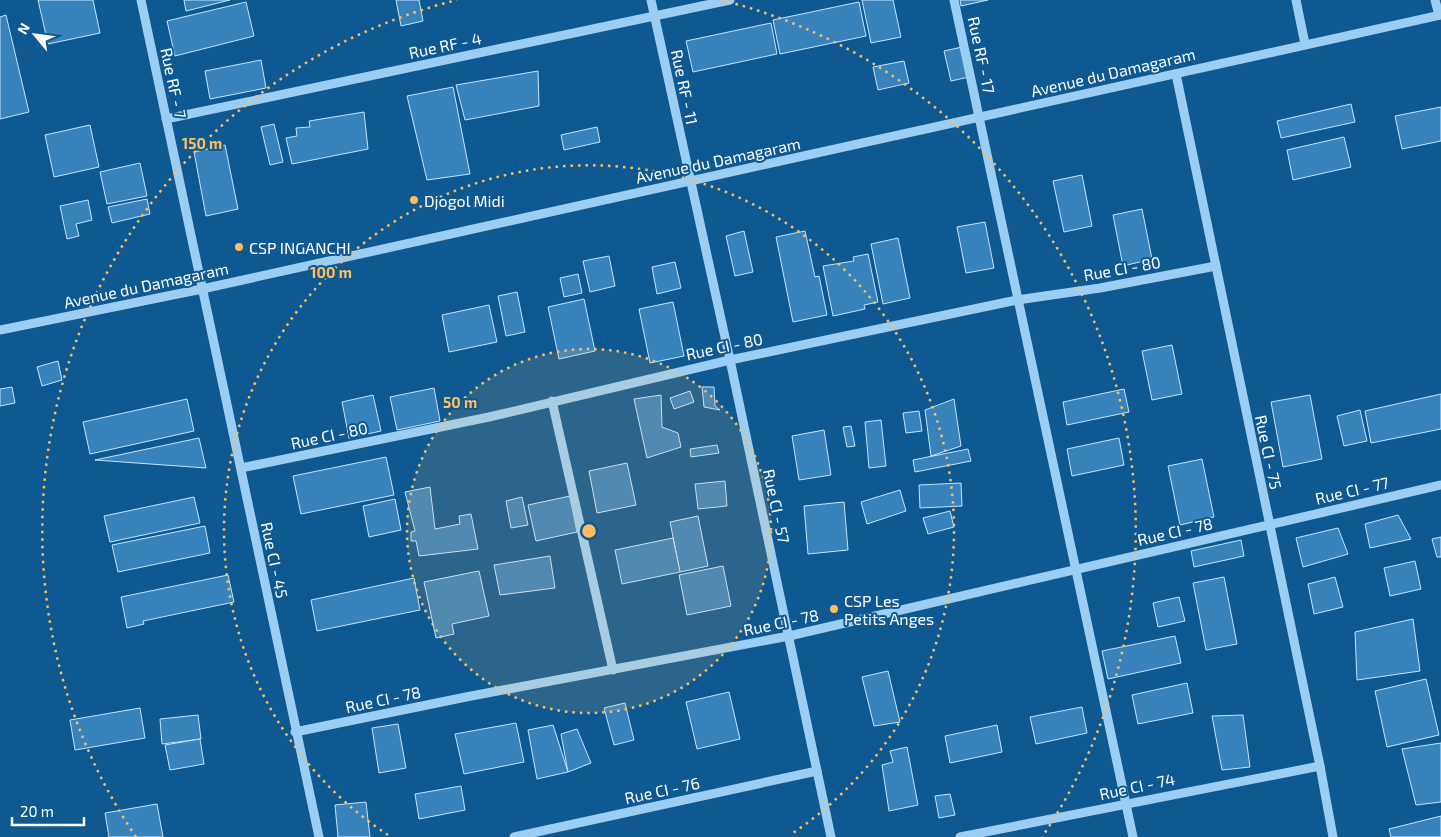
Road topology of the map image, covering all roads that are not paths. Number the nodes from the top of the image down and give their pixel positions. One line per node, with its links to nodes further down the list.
1 (140, 0): 12 (street, Rue RF - 7)
2 (651, 0): 7 (street, Rue RF - 11)
3 (730, 0): 7 (street, Rue RF - 4)
4 (954, 0): 11 (street, Rue RF - 17)
5 (1296, 0): 9 (street)
6 (1436, 0): 8 (street)
7 (654, 15): 12 (street, Rue RF - 4); 13 (street, Rue RF - 11)
8 (1440, 15): 9 (street, Avenue du Damagaram)
9 (1305, 44): 10 (street, Avenue du Damagaram)
10 (1176, 74): 11 (street, Avenue du Damagaram); 14 (street, Rue CI - 75)
11 (980, 117): 13 (street, Avenue du Damagaram); 16 (street, Rue RF - 17)
12 (166, 119): 15 (street, Rue RF - 7)
13 (690, 181): 15 (street, Avenue du Damagaram); 18 (street, Rue CI - 57)
14 (1216, 266): 16 (street, Rue CI - 80); 22 (street, Rue CI - 75)
15 (202, 289): 17 (street, Avenue du Damagaram); 20 (street, Rue CI - 45)
16 (1017, 300): 18 (street, Rue CI - 80); 23 (street, Rue RF - 17)
17 (0, 330)
18 (730, 360): 19 (street, Rue CI - 80); 24 (street, Rue CI - 57)
19 (552, 401): 20 (street, Rue CI - 80); 25 (street)
20 (241, 468): 26 (street, Rue CI - 45)
21 (1441, 485): 22 (street, Rue CI - 77)
22 (1269, 524): 23 (street, Rue CI - 78); 27 (street, Rue CI - 75)
23 (1075, 568): 24 (street, Rue CI - 78); 29 (street, Rue RF - 17)
24 (789, 636): 25 (street, Rue CI - 78); 28 (street, Rue CI - 57)
25 (613, 670): 26 (street, Rue CI - 78)
26 (295, 732): 30 (street, Rue CI - 45)
27 (1320, 766): 29 (street, Rue CI - 74); 35 (street, Rue CI - 75)
28 (817, 771): 31 (street, Rue CI - 76); 32 (street, Rue CI - 57)
29 (1127, 804): 33 (street, Rue CI - 74); 34 (street, Rue RF - 17)
30 (319, 837)
31 (514, 837)
32 (831, 837)
33 (960, 837)
34 (1133, 837)
35 (1333, 837)

